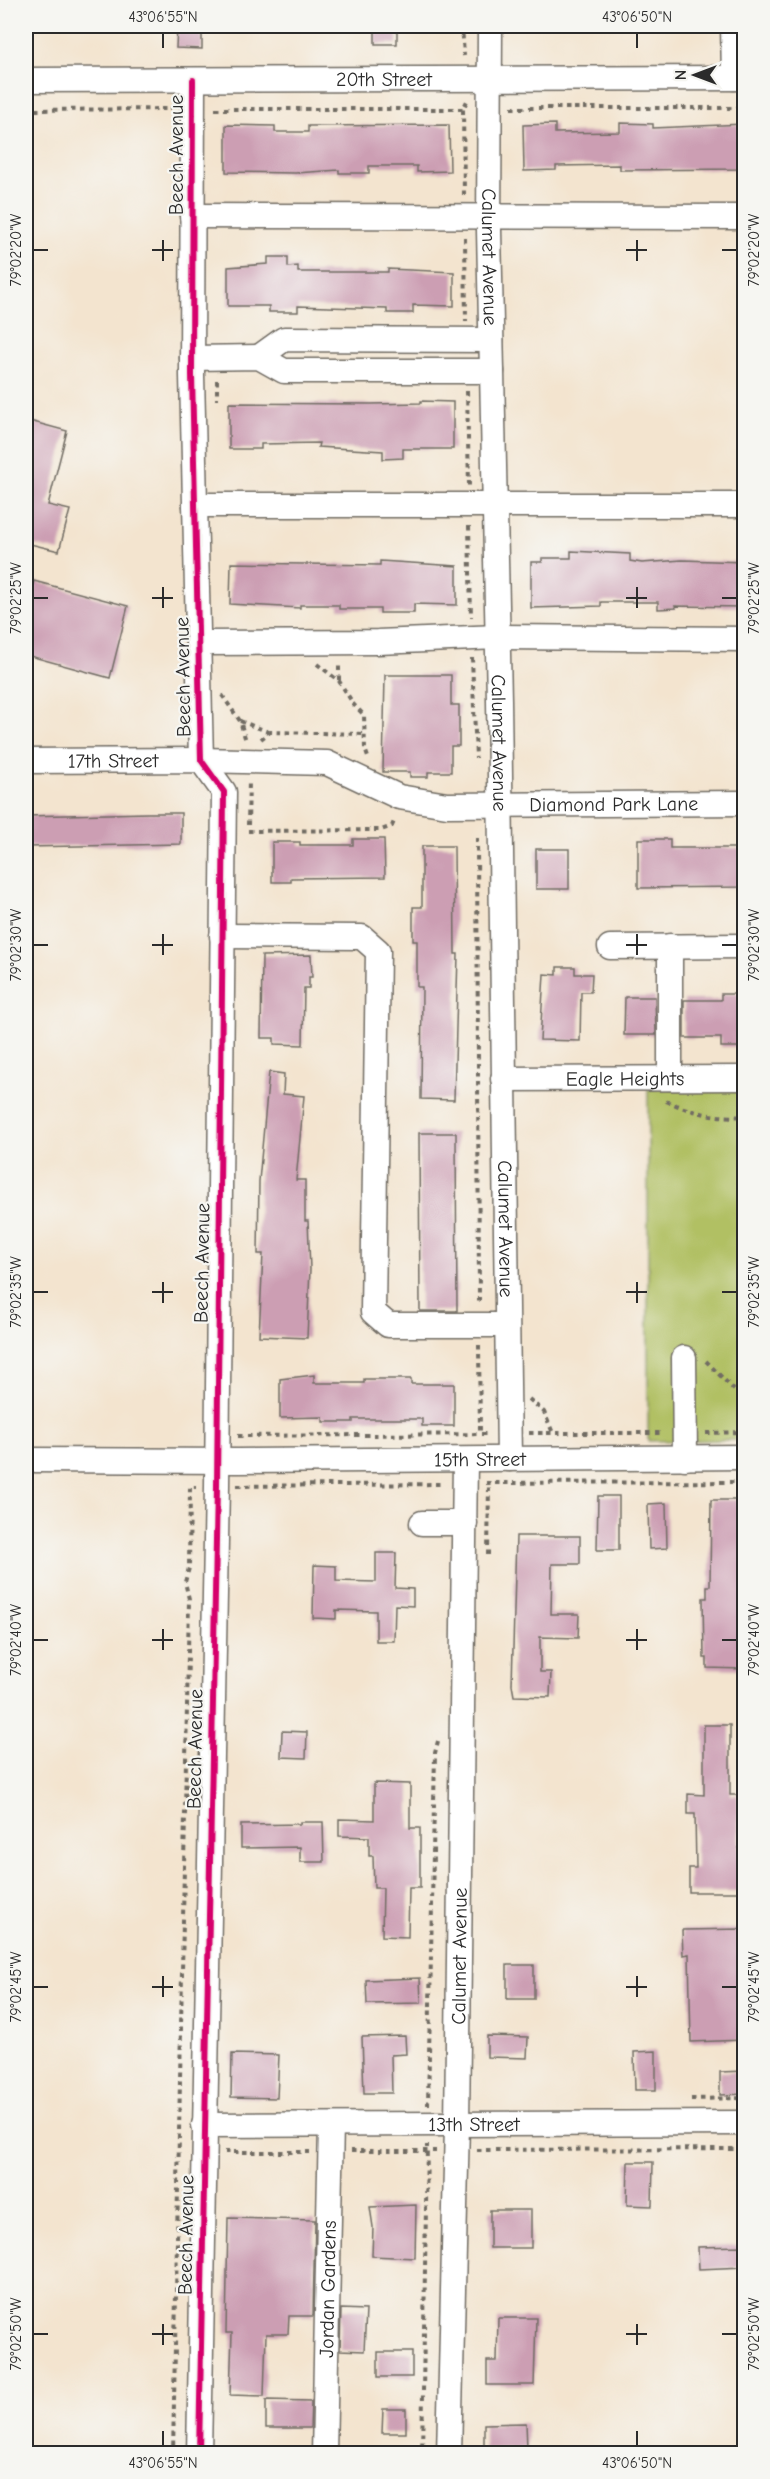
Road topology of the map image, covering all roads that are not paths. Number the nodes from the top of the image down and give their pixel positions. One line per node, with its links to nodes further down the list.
1 (490, 26): 3 (street, Calumet Avenue)
2 (733, 26): 4 (street)
3 (490, 78): 4 (street, 20th Street); 6 (street, 20th Street); 8 (street, Calumet Avenue)
4 (739, 78)
5 (26, 80): 6 (street, 20th Street)
6 (193, 80): 7 (street, Beech Avenue)
7 (192, 216): 8 (street); 12 (street, Beech Avenue)
8 (489, 216): 9 (street); 10 (street, Calumet Avenue)
9 (744, 217)
10 (491, 340): 11 (street); 13 (street, Calumet Avenue)
11 (259, 357): 12 (street); 13 (street)
12 (192, 358): 14 (street, Beech Avenue)
13 (492, 371): 16 (street, Calumet Avenue)
14 (195, 505): 16 (street); 19 (street, Beech Avenue)
15 (744, 505): 16 (street)
16 (495, 506): 17 (street, Calumet Avenue)
17 (498, 637): 18 (street); 19 (street); 23 (street, Calumet Avenue)
18 (744, 639)
19 (198, 643): 20 (street, Beech Avenue)
20 (201, 760): 21 (street, 17th Street); 23 (street, Diamond Park Lane); 24 (street, Beech Avenue)
21 (26, 761)
22 (744, 803): 23 (street, Diamond Park Lane)
23 (488, 805): 30 (street, Calumet Avenue)
24 (222, 936): 31 (street); 38 (street, Beech Avenue)
25 (670, 946): 26 (street); 27 (street); 28 (street)
26 (744, 946)
27 (610, 947)
28 (670, 1078): 29 (street, Eagle Heights); 30 (street, Eagle Heights)
29 (744, 1078)
30 (503, 1079): 31 (street, Calumet Avenue)
31 (506, 1325): 35 (street, Calumet Avenue)
32 (694, 1358): 34 (street)
33 (744, 1457): 34 (street, 15th Street)
34 (685, 1458): 35 (street, 15th Street)
35 (509, 1459): 37 (street, 15th Street)
36 (26, 1460): 38 (street, 15th Street)
37 (465, 1460): 38 (street, 15th Street); 42 (street, Calumet Avenue)
38 (217, 1461): 40 (street, Beech Avenue)
39 (744, 2123): 42 (street, 13th Street)
40 (204, 2125): 41 (street, 13th Street); 43 (street, Beech Avenue)
41 (331, 2125): 42 (street, 13th Street); 44 (street, Jordan Gardens)
42 (457, 2125): 45 (street, Calumet Avenue)
43 (200, 2454)
44 (324, 2454)
45 (449, 2454)

